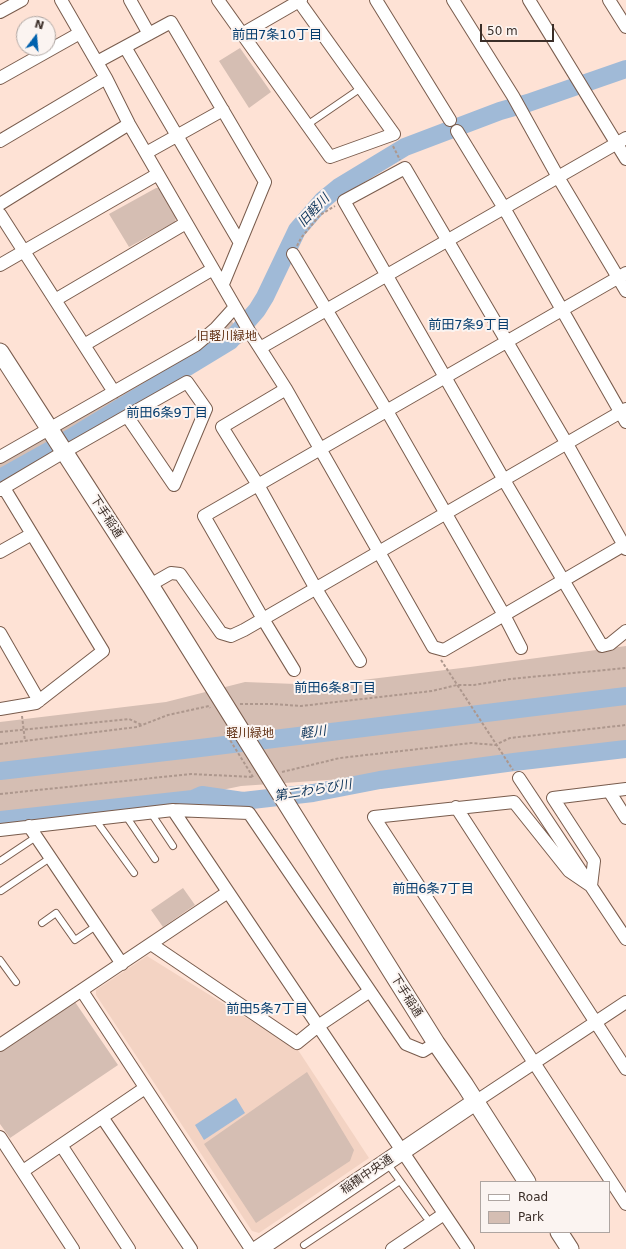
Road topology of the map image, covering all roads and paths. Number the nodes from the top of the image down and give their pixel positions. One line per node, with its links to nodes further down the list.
1 (22, 0): 11 (street)
2 (61, 0): 13 (street)
3 (130, 0): 14 (street)
4 (218, 0): 15 (street)
5 (300, 0): 15 (street); 20 (street)
6 (376, 0): 22 (street)
7 (453, 0): 34 (street)
8 (528, 0): 27 (street)
9 (609, 0): 10 (street)
10 (621, 9): 12 (street)
11 (0, 12)
12 (626, 27)
13 (80, 33): 17 (street); 18 (street)
14 (149, 34): 16 (street); 21 (street)
15 (242, 34): 24 (street)
16 (125, 47): 17 (street); 26 (street)
17 (97, 62): 19 (street)
18 (0, 78)
19 (106, 78): 23 (street); 28 (street)
20 (361, 88): 24 (lane); 24 (street)
21 (223, 110): 26 (street); 41 (street)
22 (450, 120)
23 (130, 124): 30 (street); 36 (street)
24 (307, 125)
25 (457, 132): 37 (street)
26 (177, 136): 30 (street); 41 (street)
27 (622, 140): 31 (street); 34 (street)
28 (0, 141)
29 (390, 142): 32 (path)
30 (146, 153): 33 (street)
31 (626, 159)
32 (402, 163)
33 (158, 174): 39 (street); 42 (street)
34 (558, 177): 37 (street); 46 (street)
35 (344, 201): 40 (street); 43 (path); 47 (street)
36 (0, 204)
37 (504, 208): 40 (street); 53 (street)
38 (0, 214): 42 (street)
39 (186, 222): 45 (street); 50 (street)
40 (448, 240): 47 (street); 54 (street)
41 (240, 243): 48 (street)
42 (24, 251): 44 (street); 50 (street)
43 (293, 254): 52 (street)
44 (0, 265)
45 (213, 269): 48 (street); 55 (street)
46 (622, 275): 49 (street); 53 (street)
47 (386, 276): 52 (street); 58 (street)
48 (223, 284): 51 (street)
49 (626, 291)
50 (55, 300): 55 (street)
51 (237, 310): 56 (street); 60 (street)
52 (326, 310): 56 (street); 61 (street)
53 (562, 310): 54 (street); 62 (street)
54 (507, 342): 58 (street); 65 (street)
55 (84, 345): 60 (street)
56 (260, 348): 59 (street)
57 (0, 352): 64 (main road, 下手稲通)
58 (446, 377): 61 (street); 69 (street)
59 (286, 389): 66 (street); 70 (street)
60 (114, 392): 64 (street)
61 (387, 411): 66 (street); 72 (street)
62 (624, 415): 65 (street)
63 (127, 416): 63 (street); 67 (street)
64 (49, 429): 67 (main road, 下手稲通); 68 (street)
65 (567, 444): 69 (street); 74 (street)
66 (320, 450): 70 (street); 76 (street)
67 (64, 452): 71 (street); 78 (main road, 下手稲通)
68 (0, 457)
69 (504, 480): 72 (street); 77 (street)
70 (258, 485): 79 (street); 81 (street)
71 (2, 489): 73 (street)
72 (446, 513): 76 (street); 80 (street)
73 (32, 534): 75 (street); 90 (street)
74 (625, 547): 77 (street)
75 (0, 552)
76 (380, 552): 79 (street); 84 (street)
77 (563, 580): 80 (street); 82 (street)
78 (150, 585): 81 (street); 137 (main road, 下手稲通)
79 (316, 589): 81 (street); 86 (street)
80 (504, 615): 84 (street); 85 (street)
81 (263, 619): 88 (street)
82 (626, 631)
83 (0, 633): 90 (street)
84 (433, 647): 89 (path)
85 (521, 648)
86 (360, 661)
87 (626, 668): 89 (path)
88 (294, 670)
89 (457, 685): 91 (path); 102 (path)
90 (39, 701): 92 (street)
91 (240, 704)
92 (0, 709)
93 (213, 712): 95 (path)
94 (21, 713): 97 (path)
95 (142, 725): 97 (path); 100 (path)
96 (626, 725): 102 (path)
97 (24, 730): 98 (path); 100 (path)
98 (0, 732)
99 (225, 732): 107 (path)
100 (25, 741): 101 (path)
101 (0, 744)
102 (496, 745): 103 (path); 104 (path)
103 (282, 773)
104 (517, 776): 122 (street)
105 (626, 789): 106 (street)
106 (609, 791): 112 (street); 122 (street)
107 (0, 794)
108 (456, 807): 122 (street); 135 (street); 139 (street)
109 (173, 810): 110 (street); 124 (street); 133 (street)
110 (151, 813): 111 (street); 117 (lane)
111 (126, 816): 113 (street); 119 (lane)
112 (626, 818)
113 (95, 819): 114 (street); 121 (lane)
114 (29, 826): 115 (street); 116 (street)
115 (0, 830)
116 (36, 837): 118 (street); 120 (lane)
117 (173, 846)
118 (50, 858): 123 (lane); 126 (street)
119 (156, 859)
120 (0, 861)
121 (134, 873)
122 (591, 886): 127 (street)
123 (1, 891)
124 (228, 892): 128 (street); 136 (street)
125 (42, 923): 126 (lane)
126 (96, 926): 130 (street)
127 (626, 939)
128 (151, 944): 130 (street); 136 (street)
129 (0, 960): 131 (lane)
130 (122, 964): 132 (street)
131 (16, 982)
132 (82, 991): 138 (street); 141 (street)
133 (370, 991): 136 (street); 137 (street)
134 (626, 1002): 135 (street)
135 (596, 1023): 139 (street); 140 (street)
136 (318, 1026): 146 (street)
137 (436, 1043): 142 (main road, 下手稲通)
138 (0, 1045)
139 (534, 1064): 142 (street); 151 (street)
140 (626, 1069)
141 (145, 1088): 143 (street); 160 (street)
142 (476, 1102): 146 (main road, 稲積中央通); 150 (main road, 下手稲通)
143 (102, 1117): 145 (street); 159 (street)
144 (0, 1137): 148 (street)
145 (61, 1145): 148 (street); 158 (street)
146 (402, 1152): 147 (main road, 稲積中央通); 152 (street)
147 (386, 1162): 149 (lane); 161 (main road, 稲積中央通)
148 (23, 1171): 157 (street)
149 (400, 1181): 153 (lane); 155 (lane)
150 (526, 1181)
151 (626, 1204)
152 (444, 1214): 156 (street); 162 (street)
153 (426, 1217)
154 (560, 1233): 163 (main road)
155 (304, 1245)
156 (396, 1248)
157 (73, 1249)
158 (130, 1249)
159 (191, 1249)
160 (251, 1249)
161 (258, 1249)
162 (468, 1249)
163 (570, 1249)

